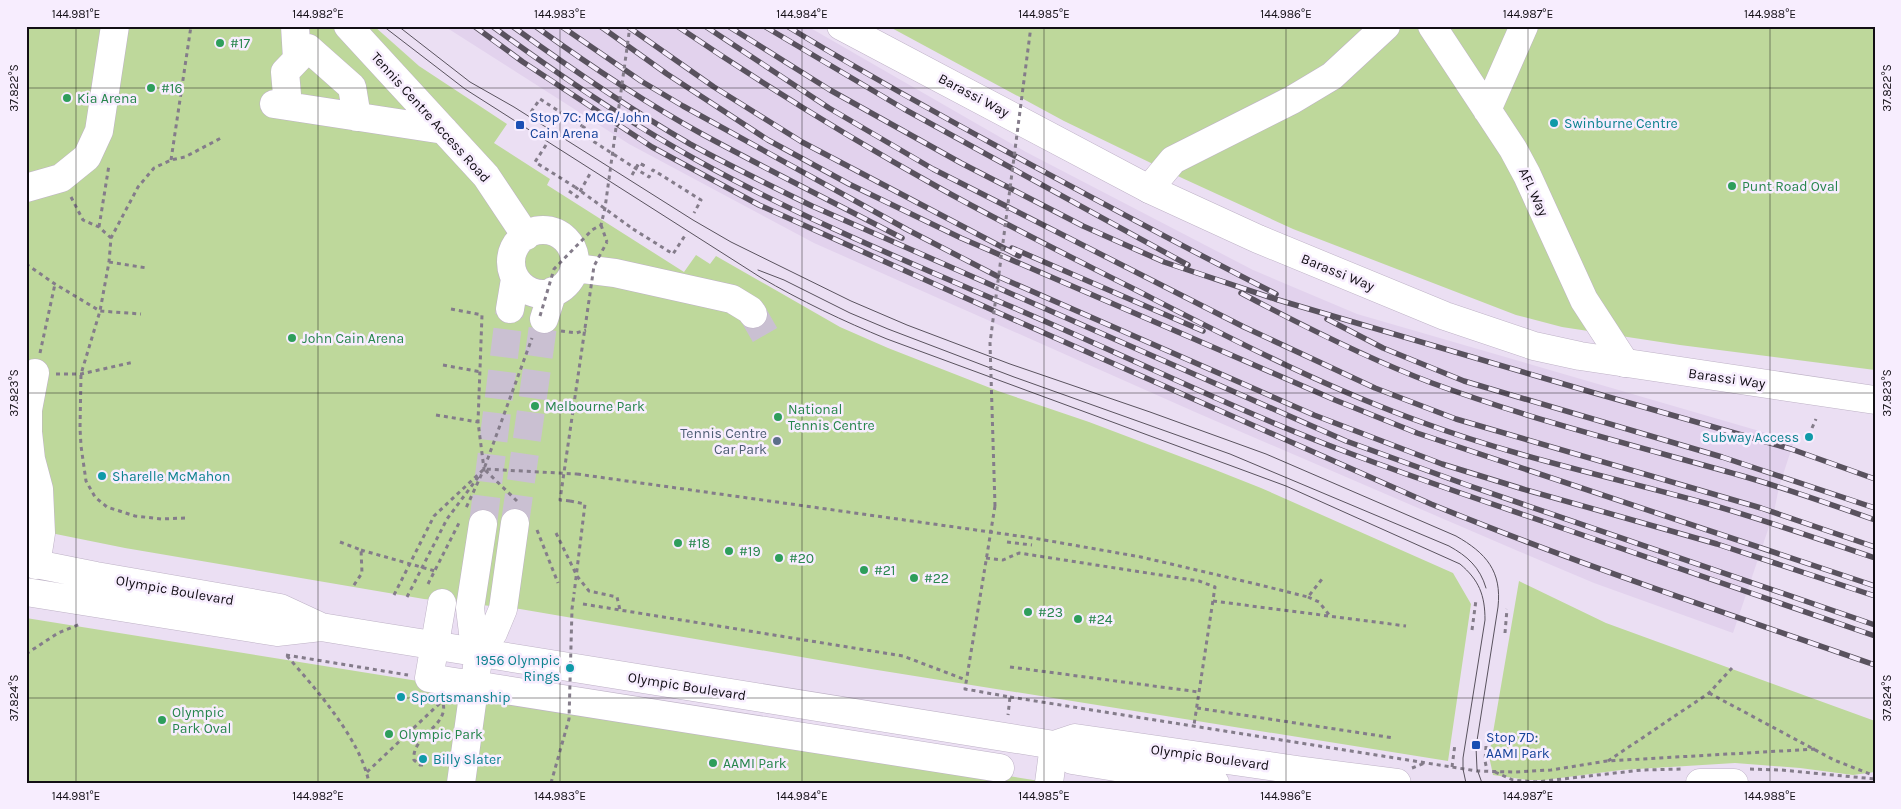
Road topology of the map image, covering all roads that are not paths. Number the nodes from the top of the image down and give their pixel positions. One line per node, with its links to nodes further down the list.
1 (115, 26): 12 (main road)
2 (295, 26): 8 (main road)
3 (348, 26): 11 (main road, Tennis Centre Access Road)
4 (841, 26): 13 (main road, Barassi Way)
5 (1386, 26): 13 (main road)
6 (1432, 26): 9 (main road, AFL Way)
7 (1524, 26): 9 (main road)
8 (297, 59): 10 (main road); 10 (main road)
9 (1487, 110): 21 (main road, AFL Way)
10 (358, 117): 11 (main road)
11 (444, 130): 14 (main road, Tennis Centre Access Road)
12 (26, 188)
13 (1150, 189): 21 (main road, Barassi Way)
14 (526, 236): 15 (main road); 16 (main road)
15 (575, 268): 17 (main road); 19 (main road)
16 (515, 279): 17 (main road); 18 (main road)
17 (553, 291): 20 (main road)
18 (510, 309)
19 (754, 314)
20 (539, 322)
21 (1625, 363): 23 (main road, Barassi Way)
22 (35, 373): 26 (main road)
23 (1875, 400)
24 (524, 518): 31 (main road)
25 (469, 519): 31 (main road)
26 (31, 563): 27 (main road); 29 (main road, Olympic Boulevard)
27 (29, 592): 29 (main road, Olympic Boulevard)
28 (434, 595): 30 (main road)
29 (321, 627): 30 (main road, Olympic Boulevard)
30 (435, 645): 31 (main road, Olympic Boulevard); 32 (main road)
31 (479, 652): 32 (main road); 33 (main road, Olympic Boulevard)
32 (474, 686): 34 (main road); 35 (main road)
33 (1054, 745): 36 (main road); 37 (main road, Olympic Boulevard); 38 (main road, Olympic Boulevard)
34 (1000, 768)
35 (460, 783)
36 (1049, 783)
37 (1215, 783)
38 (1397, 783)
39 (1700, 783): 40 (main road)
40 (1734, 783)

